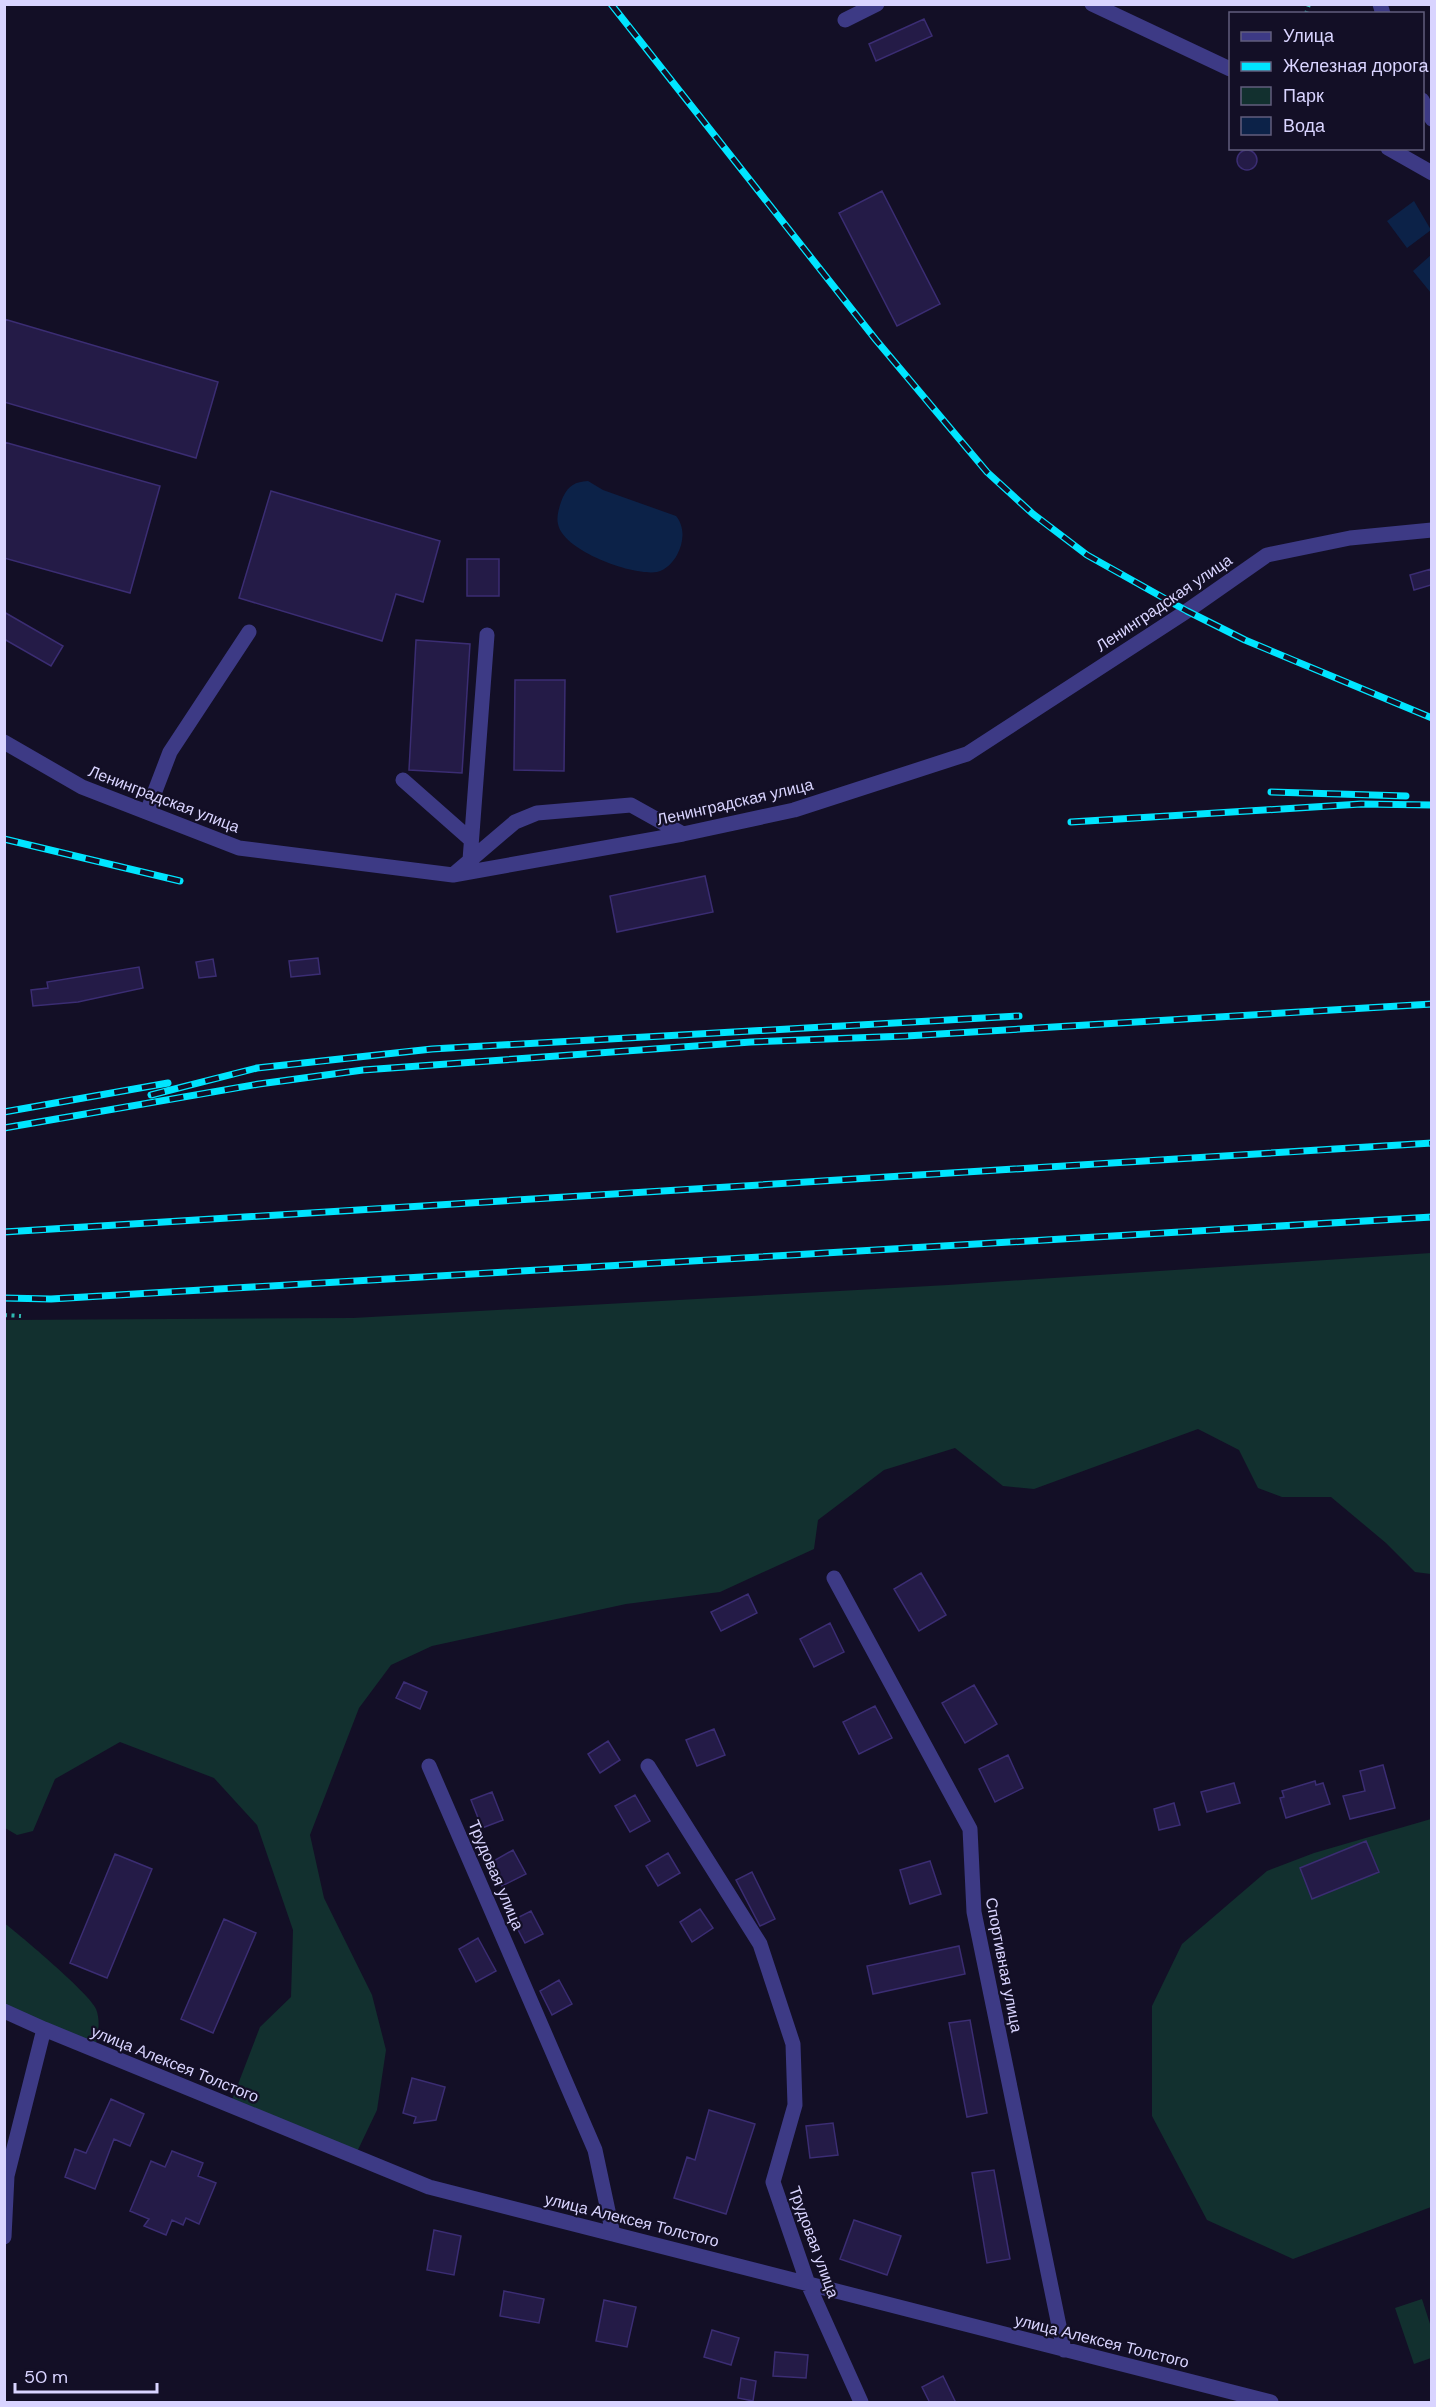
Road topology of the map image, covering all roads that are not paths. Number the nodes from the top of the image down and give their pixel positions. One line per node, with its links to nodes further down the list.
1 (877, 4): 3 (street)
2 (1092, 4): 4 (street)
3 (844, 20)
4 (1229, 69)
5 (1424, 104): 6 (street)
6 (1431, 119)
7 (1391, 150): 8 (street)
8 (1431, 173)
9 (1431, 530): 15 (street, Ленинградская улица)
10 (249, 632): 14 (street)
11 (487, 635): 16 (street)
12 (4, 742): 14 (street, Ленинградская улица)
13 (403, 780): 16 (street)
14 (147, 812): 18 (street, Ленинградская улица)
15 (683, 834): 17 (street); 18 (street, Ленинградская улица)
16 (471, 840): 17 (street)
17 (470, 860): 18 (street)
18 (453, 875)
19 (834, 1578): 27 (street, Спортивная улица)
20 (429, 1766): 24 (street, Трудовая улица)
21 (648, 1766): 26 (street, Трудовая улица)
22 (4, 2011): 23 (street, улица Алексея Толстого)
23 (44, 2029): 24 (street, улица Алексея Толстого); 25 (street)
24 (613, 2234): 26 (street, улица Алексея Толстого)
25 (4, 2237)
26 (808, 2284): 27 (street, улица Алексея Толстого); 28 (street, Трудовая улица)
27 (1064, 2350): 29 (street, улица Алексея Толстого)
28 (861, 2403)
29 (1271, 2403)

